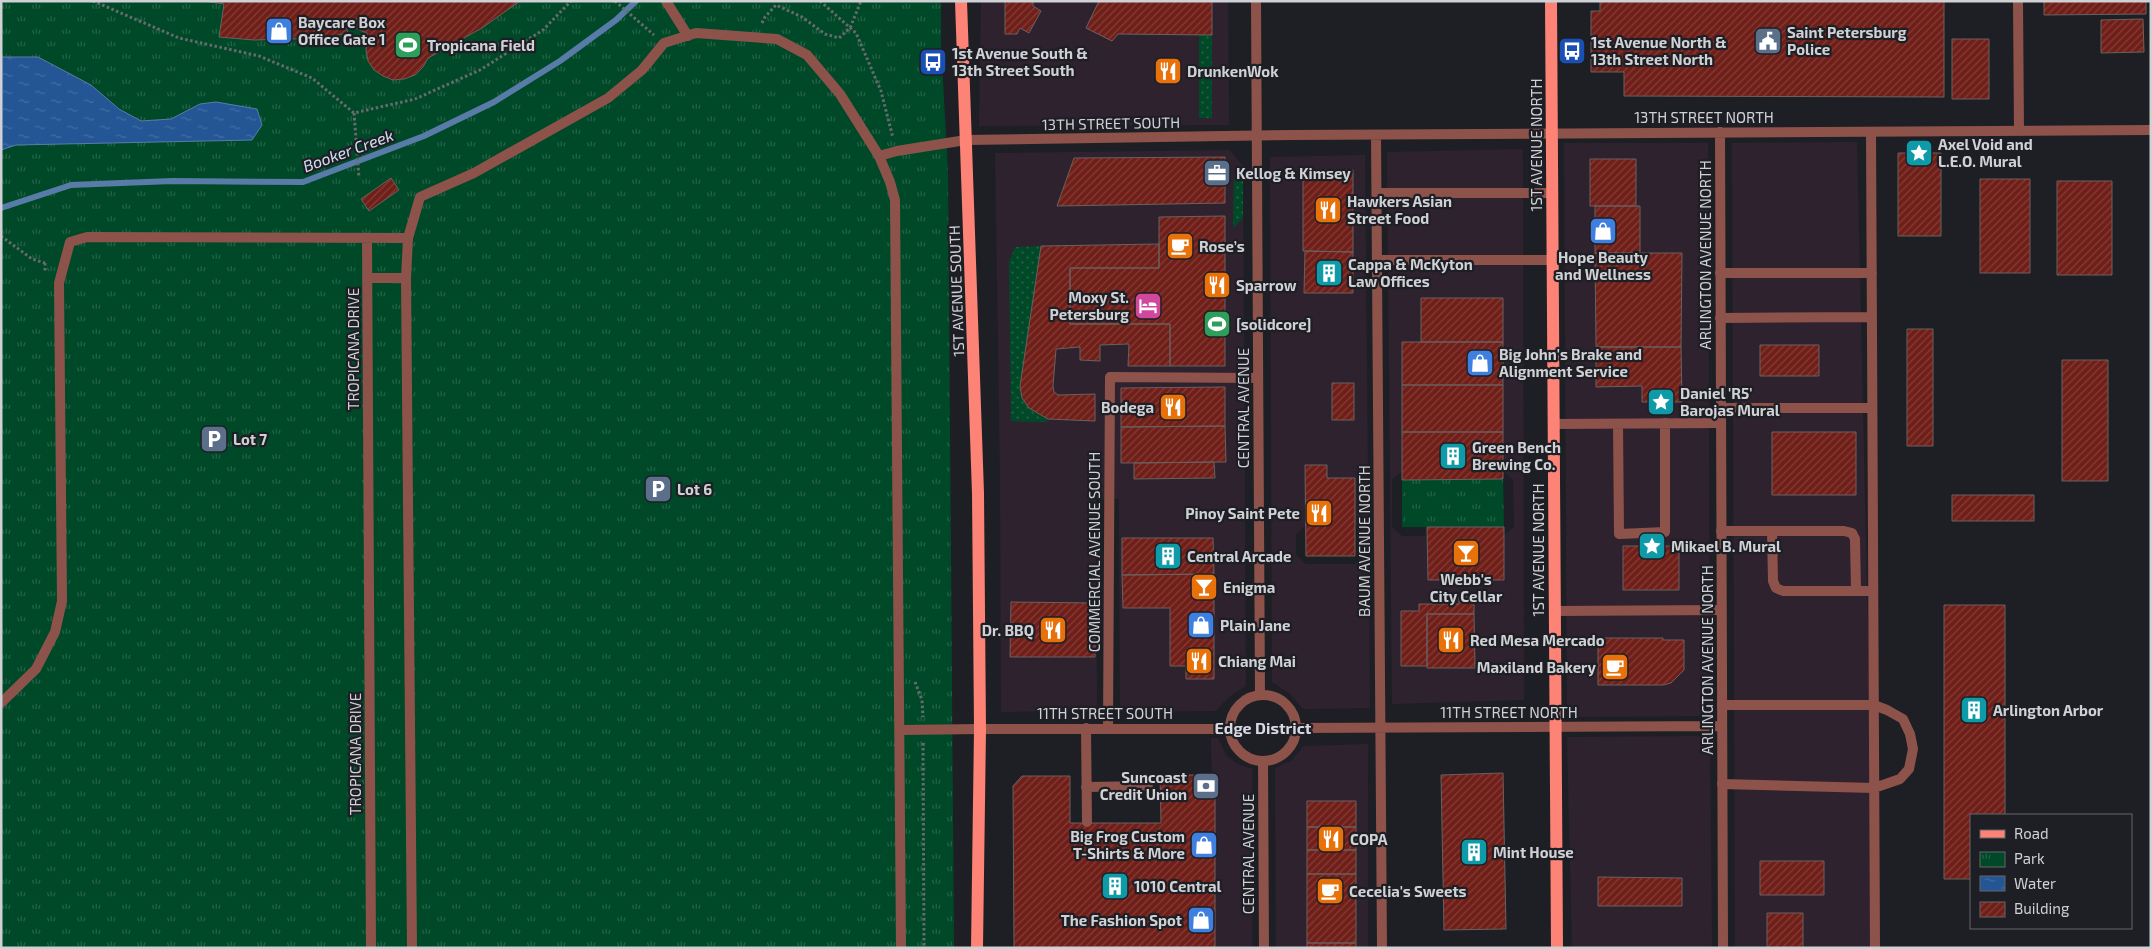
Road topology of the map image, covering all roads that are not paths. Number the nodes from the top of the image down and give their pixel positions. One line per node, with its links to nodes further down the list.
1 (961, 1): 14 (main road, 1ST AVENUE SOUTH)
2 (1256, 1): 12 (street, CENTRAL AVENUE)
3 (1551, 1): 11 (main road, 1ST AVENUE NORTH)
4 (2018, 1): 8 (street)
5 (667, 4): 6 (street)
6 (688, 36): 15 (street); 19 (street)
7 (2151, 130): 8 (street, 13TH STREET NORTH)
8 (2019, 131): 10 (street, 13TH STREET NORTH)
9 (1720, 132): 10 (street, 13TH STREET NORTH); 11 (street, 13TH STREET NORTH); 22 (street, ARLINGTON AVENUE NORTH)
10 (1871, 132): 23 (street)
11 (1552, 133): 13 (street, 13TH STREET NORTH); 17 (main road, 1ST AVENUE NORTH)
12 (1257, 135): 13 (street, 13TH STREET NORTH); 14 (street, 13TH STREET SOUTH); 28 (street, CENTRAL AVENUE)
13 (1376, 135): 16 (street, BAUM AVENUE NORTH)
14 (966, 140): 15 (street, 13TH STREET SOUTH); 51 (main road, 1ST AVENUE SOUTH)
15 (879, 156): 53 (street)
16 (1378, 193): 17 (street); 20 (street, BAUM AVENUE NORTH)
17 (1552, 193): 21 (main road, 1ST AVENUE NORTH)
18 (367, 238): 19 (street); 24 (street); 42 (street)
19 (408, 238): 25 (street)
20 (1378, 260): 21 (street); 50 (street, BAUM AVENUE NORTH)
21 (1553, 260): 33 (main road, 1ST AVENUE NORTH)
22 (1720, 273): 23 (street); 27 (street, ARLINGTON AVENUE NORTH)
23 (1872, 273): 26 (street)
24 (367, 278): 25 (street, TROPICANA DRIVE); 60 (street, TROPICANA DRIVE)
25 (406, 278): 61 (street)
26 (1872, 317): 27 (street); 30 (street)
27 (1720, 318): 29 (street, ARLINGTON AVENUE NORTH)
28 (1258, 378): 41 (street, CENTRAL AVENUE); 48 (street, COMMERCIAL AVENUE SOUTH)
29 (1721, 408): 30 (street); 32 (street, ARLINGTON AVENUE NORTH)
30 (1872, 408): 38 (street)
31 (1665, 423): 32 (street); 34 (street); 34 (street)
32 (1721, 423): 35 (street, ARLINGTON AVENUE NORTH)
33 (1554, 424): 34 (street); 40 (main road, 1ST AVENUE NORTH)
34 (1618, 424)
35 (1721, 531): 36 (street); 39 (street, ARLINGTON AVENUE NORTH)
36 (1772, 531): 37 (street); 37 (street)
37 (1856, 591): 38 (street)
38 (1873, 591): 44 (street)
39 (1721, 610): 40 (street); 43 (street, ARLINGTON AVENUE NORTH)
40 (1554, 611): 46 (main road, 1ST AVENUE NORTH)
41 (1260, 695): 49 (street); 52 (street)
42 (1, 703)
43 (1722, 705): 44 (street); 45 (street, ARLINGTON AVENUE NORTH)
44 (1874, 705): 58 (street); 58 (street)
45 (1722, 726): 46 (street, 11TH STREET NORTH); 55 (street, ARLINGTON AVENUE NORTH)
46 (1555, 727): 50 (street, 11TH STREET NORTH); 66 (main road, 1ST AVENUE NORTH)
47 (1086, 728): 48 (street, 11TH STREET SOUTH); 51 (street, 11TH STREET SOUTH); 57 (street)
48 (1108, 728): 52 (street, 11TH STREET SOUTH)
49 (1296, 728): 50 (street, 11TH STREET NORTH); 54 (street)
50 (1380, 728): 65 (street, BAUM AVENUE NORTH)
51 (980, 729): 53 (street, 11TH STREET SOUTH); 63 (main road, 1ST AVENUE SOUTH)
52 (1230, 729): 54 (street)
53 (900, 730): 62 (street)
54 (1264, 761): 64 (street, CENTRAL AVENUE)
55 (1722, 784): 58 (street); 67 (street, ARLINGTON AVENUE NORTH)
56 (1148, 786): 57 (street)
57 (1086, 787): 59 (street)
58 (1874, 788): 68 (street)
59 (1087, 822)
60 (371, 948)
61 (412, 948)
62 (900, 948)
63 (977, 948)
64 (1264, 948)
65 (1382, 948)
66 (1556, 948)
67 (1723, 948)
68 (1876, 948)

